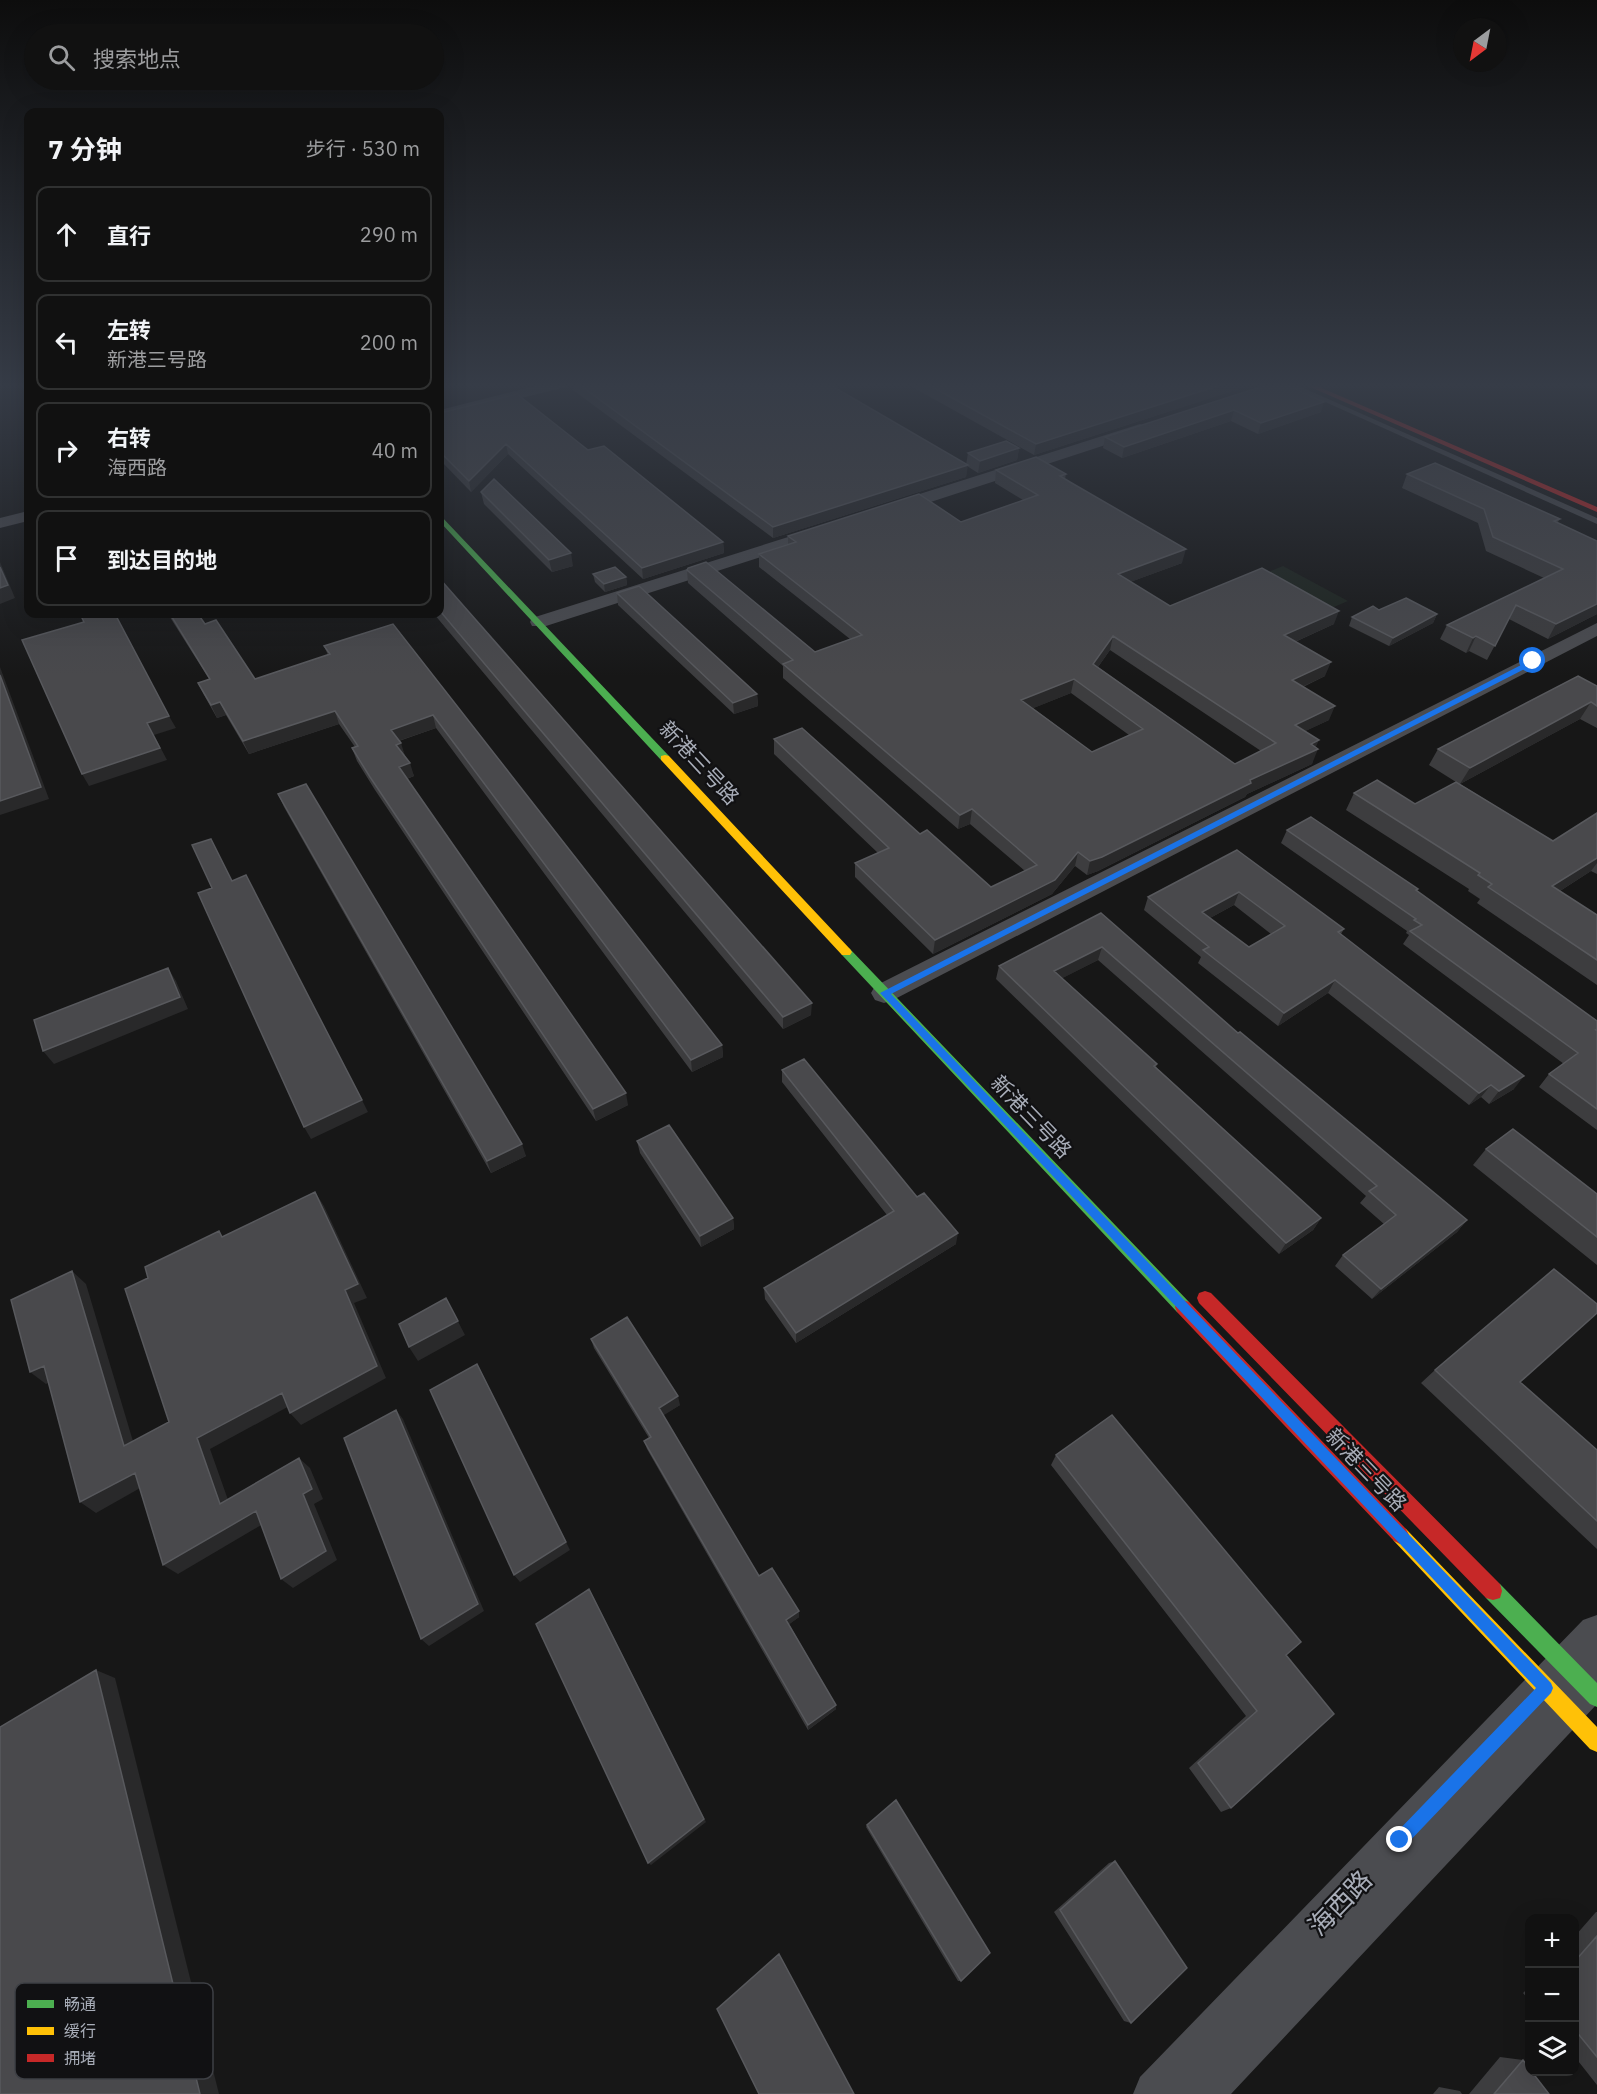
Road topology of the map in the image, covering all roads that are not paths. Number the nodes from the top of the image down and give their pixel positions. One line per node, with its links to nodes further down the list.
1 (979, 481): 8 (street)
2 (1504, 481): 10 (lane)
3 (1529, 481): 6 (street)
4 (1550, 481): 5 (street)
5 (1597, 501)
6 (1597, 510)
7 (444, 511): 14 (street, 新港三号路)
8 (876, 514)
9 (24, 517): 12 (street)
10 (1597, 521)
11 (444, 522): 14 (street, 新港三号路)
12 (0, 523)
13 (842, 525): 14 (street)
14 (544, 620): 16 (street, 新港三号路); 17 (street, 新港三号路)
15 (1597, 629): 17 (street)
16 (817, 900)
17 (895, 988): 20 (street, 新港三号路)
18 (1199, 1292): 20 (street, 新港三号路)
19 (1597, 1634): 20 (street, 海西路)
20 (1576, 1687): 21 (street, 新港三号路); 22 (street, 海西路); 23 (street, 海西路)
21 (1597, 1742)
22 (1157, 2094)
23 (1199, 2094)

